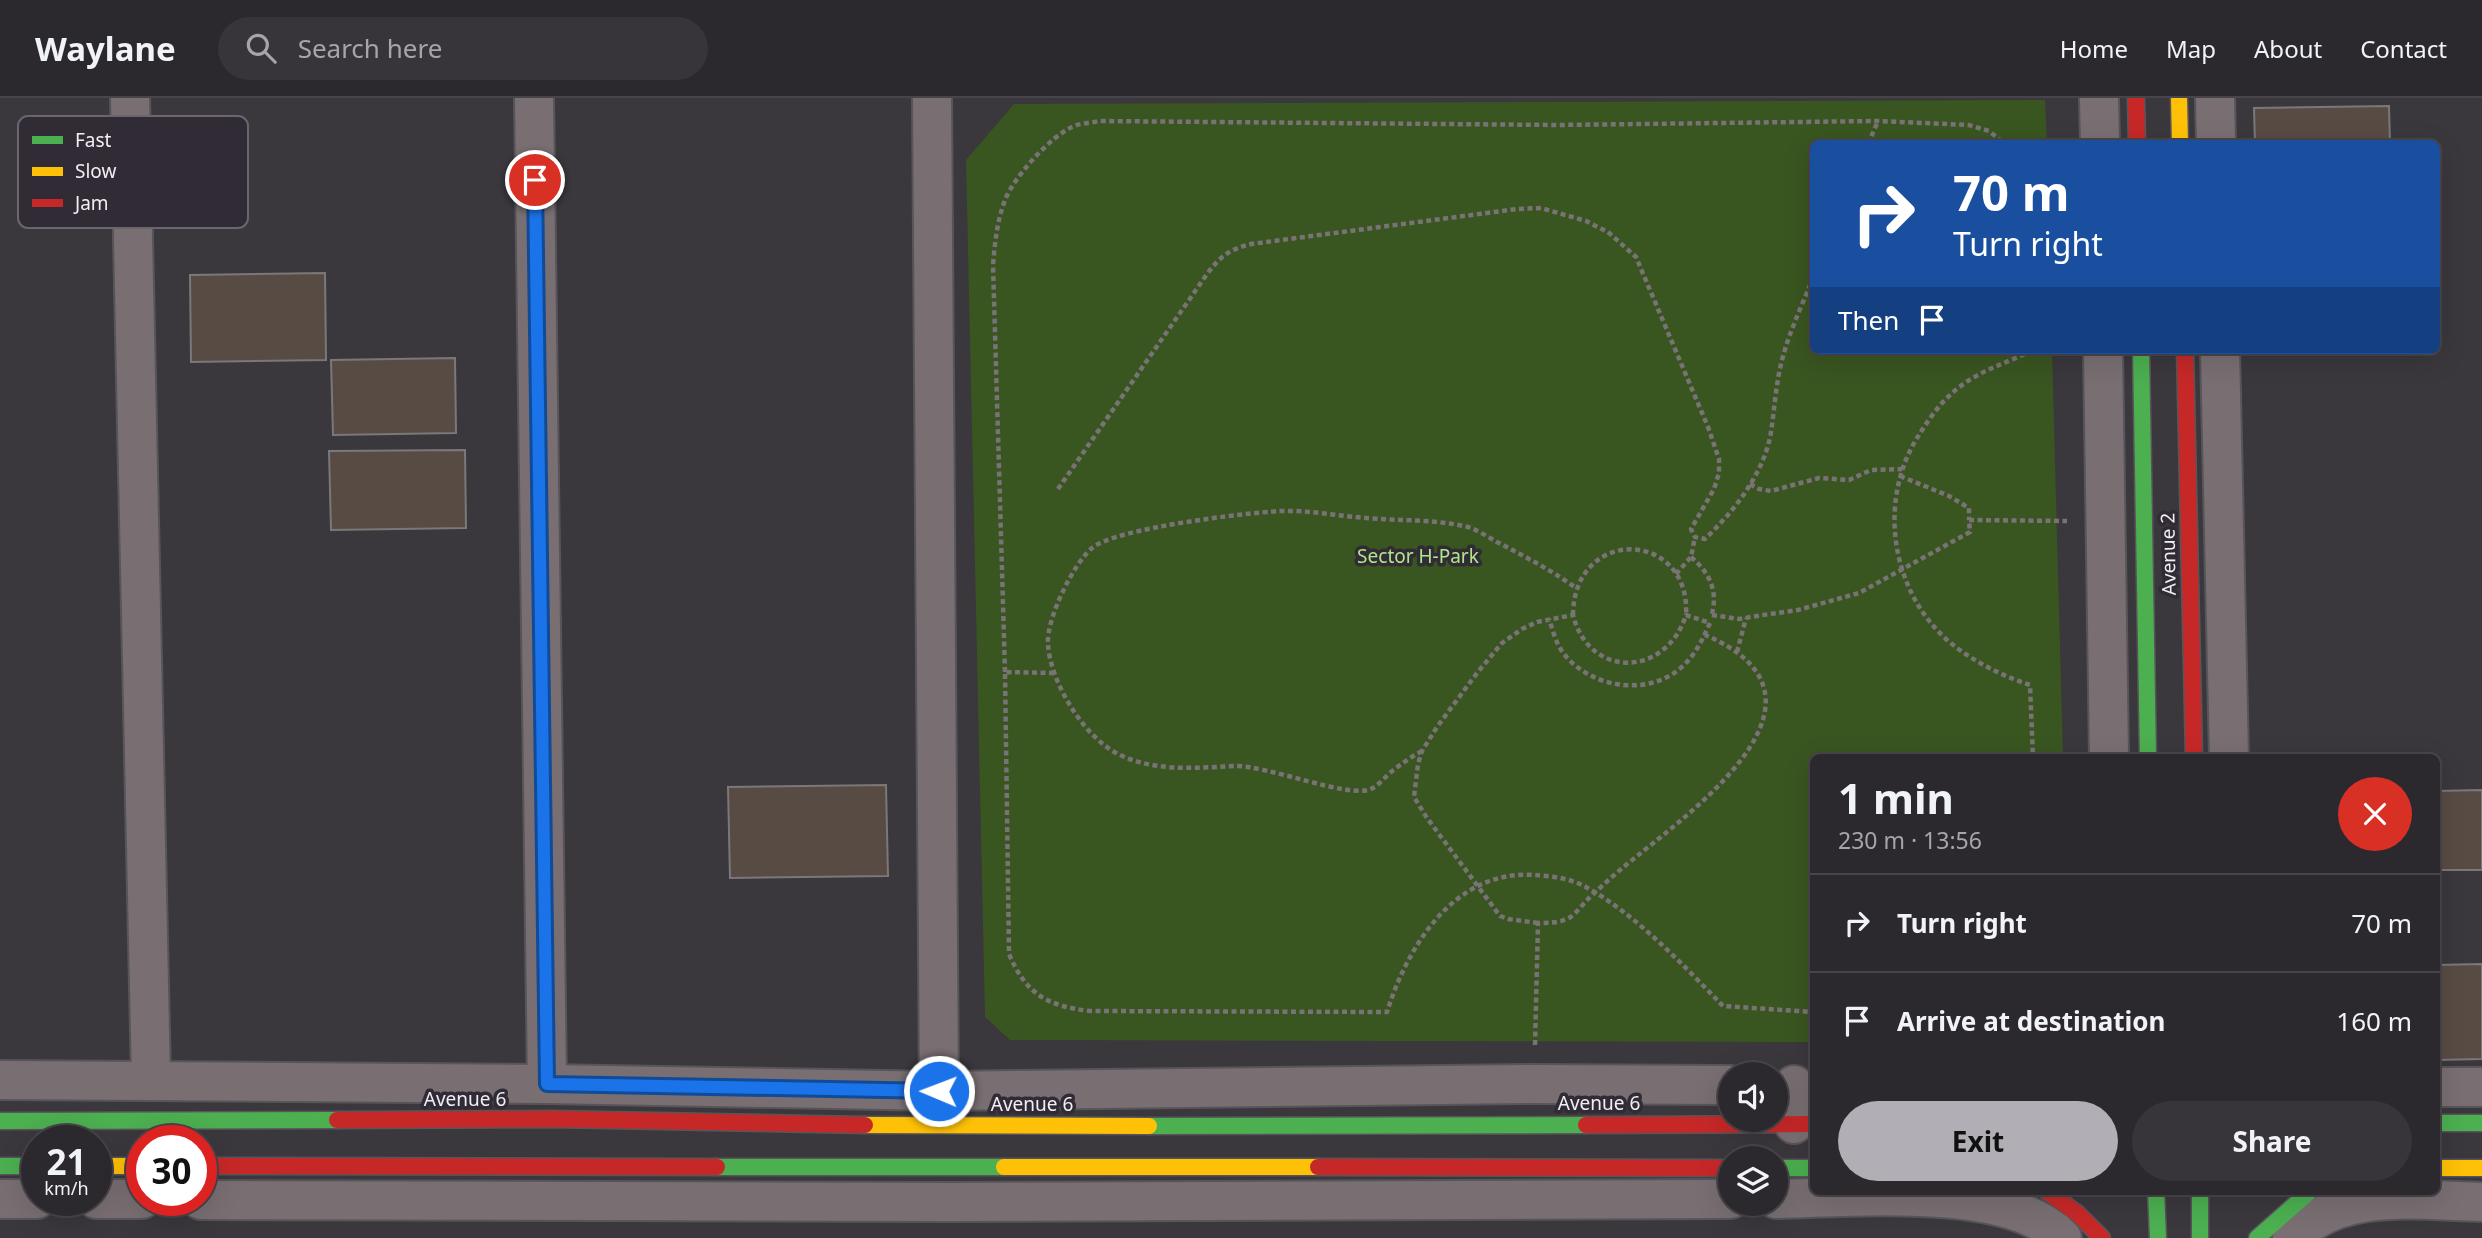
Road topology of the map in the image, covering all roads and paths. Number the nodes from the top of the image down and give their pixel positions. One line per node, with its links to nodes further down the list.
1 (130, 98): 8 (street)
2 (534, 98): 55 (street)
3 (932, 98): 61 (street)
4 (2099, 98): 12 (street)
5 (2136, 98): 13 (main road)
6 (2179, 98): 14 (main road)
7 (2215, 98): 15 (street)
8 (130, 116)
9 (1878, 121): 10 (path); 11 (path); 41 (path)
10 (1870, 140)
11 (2000, 140)
12 (2100, 140)
13 (2137, 140)
14 (2180, 140)
15 (2216, 140)
16 (133, 228): 54 (street)
17 (1810, 286): 24 (path)
18 (2023, 354): 23 (path)
19 (2103, 354): 27 (street)
20 (2141, 354): 46 (main road, Avenue 2)
21 (2185, 354): 47 (main road, Avenue 2)
22 (2221, 354): 48 (street)
23 (1901, 473): 24 (path); 26 (path); 30 (path)
24 (1750, 484): 28 (path)
25 (1058, 489): 28 (path)
26 (1969, 520): 27 (path); 30 (path)
27 (2106, 522): 45 (street)
28 (1695, 537): 29 (path)
29 (1691, 556): 31 (path); 35 (path)
30 (1901, 569): 36 (path); 44 (path)
31 (1676, 573): 32 (path); 34 (path)
32 (1576, 588): 33 (path); 42 (path)
33 (1573, 615): 34 (path); 37 (path)
34 (1686, 615): 38 (path)
35 (1712, 615): 36 (path); 38 (path)
36 (1746, 618): 40 (path)
37 (1549, 619): 39 (path); 43 (path)
38 (1710, 622): 39 (path)
39 (1705, 635): 40 (path)
40 (1737, 652): 50 (path)
41 (1005, 672): 42 (path); 49 (path)
42 (1054, 673): 43 (path)
43 (1422, 751): 49 (path)
44 (2034, 754)
45 (2109, 754)
46 (2148, 754)
47 (2194, 754)
48 (2229, 754)
49 (1477, 886): 50 (path); 51 (path)
50 (1595, 893): 51 (path); 52 (path)
51 (1538, 923): 56 (path)
52 (1810, 1012)
53 (0, 1080): 54 (street)
54 (151, 1080): 55 (street)
55 (547, 1084): 61 (street)
56 (1533, 1084): 57 (street); 61 (street)
57 (1718, 1085)
58 (1794, 1085): 63 (street)
59 (2440, 1087): 60 (street)
60 (2482, 1087)
61 (939, 1091)
62 (0, 1121): 63 (main road, Avenue 6)
63 (1804, 1124)
64 (2440, 1124): 65 (main road)
65 (2482, 1124)
66 (0, 1166): 67 (main road)
67 (21, 1166)
68 (217, 1166): 69 (main road)
69 (1718, 1168)
70 (2440, 1168): 71 (main road)
71 (2482, 1168)
72 (1927, 1195): 82 (street)
73 (2052, 1195): 83 (main road)
74 (2156, 1195): 84 (main road)
75 (2200, 1195): 85 (main road)
76 (2306, 1195): 86 (main road)
77 (0, 1199): 78 (street)
78 (21, 1199)
79 (217, 1199): 80 (street)
80 (1718, 1199)
81 (2482, 1202): 87 (street)
82 (2062, 1238)
83 (2102, 1238)
84 (2158, 1238)
85 (2200, 1238)
86 (2257, 1238)
87 (2292, 1238)

